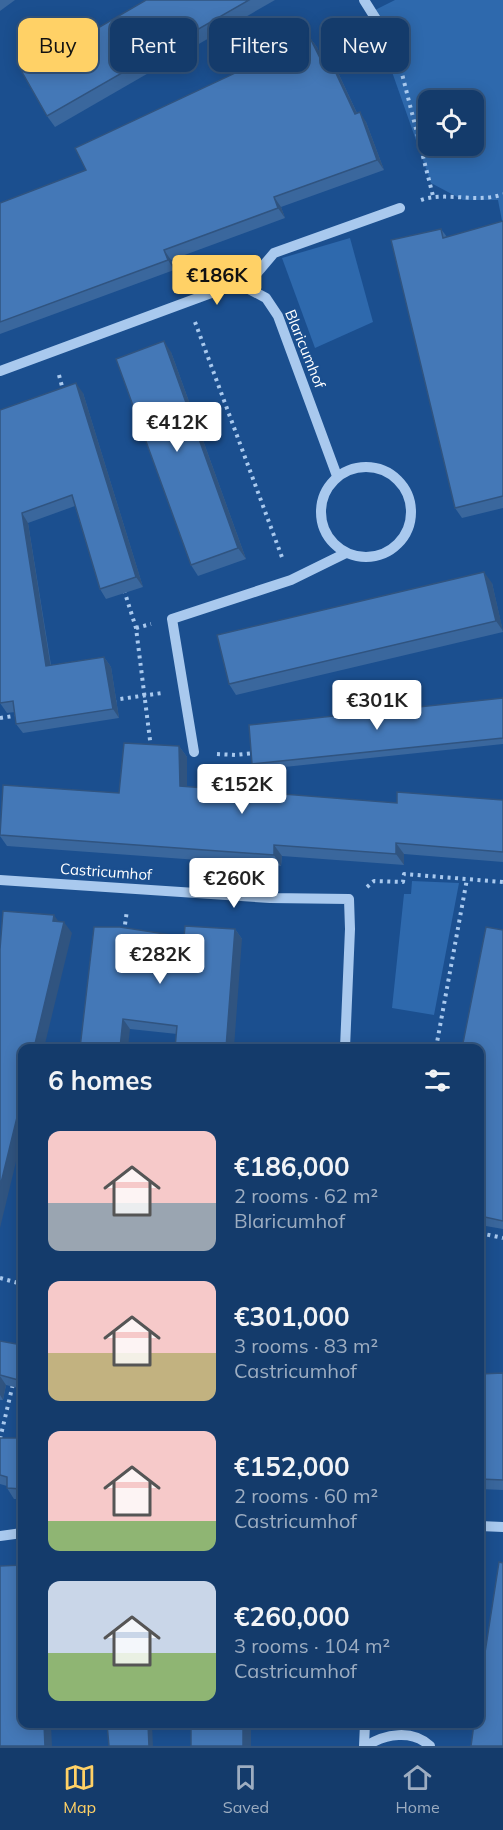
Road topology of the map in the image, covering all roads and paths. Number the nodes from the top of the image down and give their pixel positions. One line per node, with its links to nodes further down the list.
1 (364, 0): 2 (street)
2 (375, 18)
3 (402, 72): 5 (path)
4 (503, 195): 5 (path)
5 (433, 196): 6 (path)
6 (400, 208): 8 (street)
7 (168, 244): 9 (path)
8 (245, 287): 9 (street); 13 (street, Blaricumhof)
9 (187, 301): 10 (street); 15 (path)
10 (51, 351): 11 (street); 12 (path)
11 (0, 371)
12 (65, 395)
13 (337, 476): 14 (street); 14 (street)
14 (346, 553): 15 (street)
15 (291, 580): 17 (street)
16 (122, 584): 18 (path)
17 (183, 689): 18 (path); 23 (street)
18 (145, 696): 19 (path); 22 (path)
19 (111, 701)
20 (22, 714): 21 (path)
21 (0, 718)
22 (152, 749)
23 (194, 752): 24 (path)
24 (259, 753)
25 (467, 879): 27 (path); 29 (path); 32 (path)
26 (0, 880): 28 (street, Castricumhof)
27 (503, 882)
28 (129, 888): 29 (street, Castricumhof); 30 (path)
29 (350, 899): 31 (street)
30 (124, 934)
31 (345, 1044)
32 (437, 1044)
33 (484, 1234): 34 (path)
34 (503, 1238)
35 (0, 1278): 36 (path)
36 (18, 1283)
37 (16, 1374): 38 (path)
38 (0, 1439)
39 (484, 1526): 40 (street)
40 (503, 1527)
41 (18, 1534): 42 (street)
42 (0, 1536)
43 (365, 1728): 44 (street)
44 (365, 1746): 45 (street)
45 (430, 1746)

